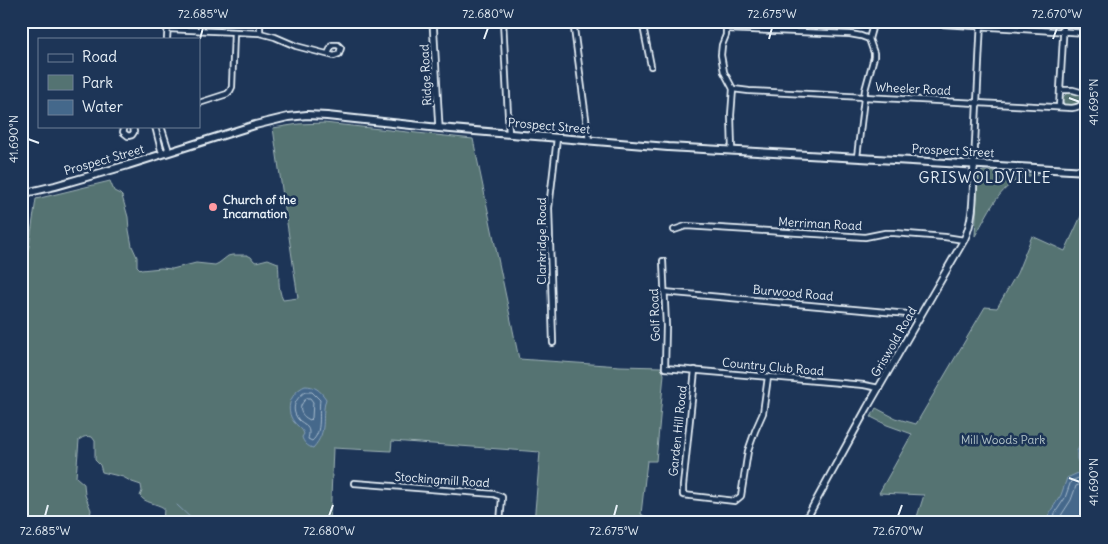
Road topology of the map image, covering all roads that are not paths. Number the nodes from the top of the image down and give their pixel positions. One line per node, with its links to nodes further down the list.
1 (24, 21): 24 (street)
2 (168, 21): 13 (street)
3 (201, 21): 15 (street)
4 (260, 21): 18 (street)
5 (433, 21): 36 (street, Ridge Road)
6 (503, 21): 37 (street)
7 (572, 21): 39 (street)
8 (642, 21): 23 (street)
9 (726, 21): 14 (street)
10 (1064, 21): 17 (street)
11 (874, 22): 12 (street); 21 (street)
12 (981, 24): 17 (street); 29 (street)
13 (168, 29): 15 (street); 20 (street)
14 (727, 29): 21 (street); 25 (street)
15 (201, 30): 16 (street)
16 (234, 32): 18 (street); 30 (street)
17 (1064, 32): 19 (street); 26 (street)
18 (260, 33): 22 (street)
19 (1087, 33)
20 (167, 38)
21 (869, 39): 28 (street)
22 (328, 54)
23 (651, 66)
24 (21, 70)
25 (733, 89): 28 (street, Wheeler Road); 40 (street)
26 (1060, 90): 27 (street, Wheeler Road); 31 (street)
27 (1087, 95): 31 (street, Wheeler Road)
28 (864, 96): 29 (street, Wheeler Road); 42 (street)
29 (977, 102): 31 (street, Wheeler Road); 43 (street)
30 (200, 103)
31 (1059, 107)
32 (124, 128): 33 (street)
33 (133, 128)
34 (156, 128): 41 (street)
35 (162, 128): 41 (street)
36 (439, 128): 37 (main road, Prospect Street); 41 (main road, Prospect Street)
37 (509, 134): 38 (main road, Prospect Street)
38 (557, 138): 39 (main road, Prospect Street); 51 (street, Clarkridge Road)
39 (589, 141): 40 (main road, Prospect Street)
40 (732, 151): 42 (main road, Prospect Street)
41 (166, 154): 45 (main road, Prospect Street)
42 (857, 157): 43 (main road, Prospect Street)
43 (974, 164): 44 (main road, Prospect Street); 47 (street, Griswold Road)
44 (1087, 170)
45 (21, 194)
46 (674, 230): 47 (street, Merriman Road)
47 (964, 240): 50 (street, Griswold Road)
48 (663, 261): 49 (street, Golf Road)
49 (664, 292): 50 (street, Burwood Road); 52 (street, Golf Road)
50 (919, 317): 55 (street, Griswold Road)
51 (553, 343)
52 (665, 368): 53 (street, Country Club Road)
53 (695, 370): 54 (street, Country Club Road); 54 (street, Garden Hill Road)
54 (768, 377): 55 (street, Country Club Road)
55 (879, 388): 58 (street, Griswold Road)
56 (354, 483): 57 (street, Stockingmill Road)
57 (500, 523)
58 (804, 523)

